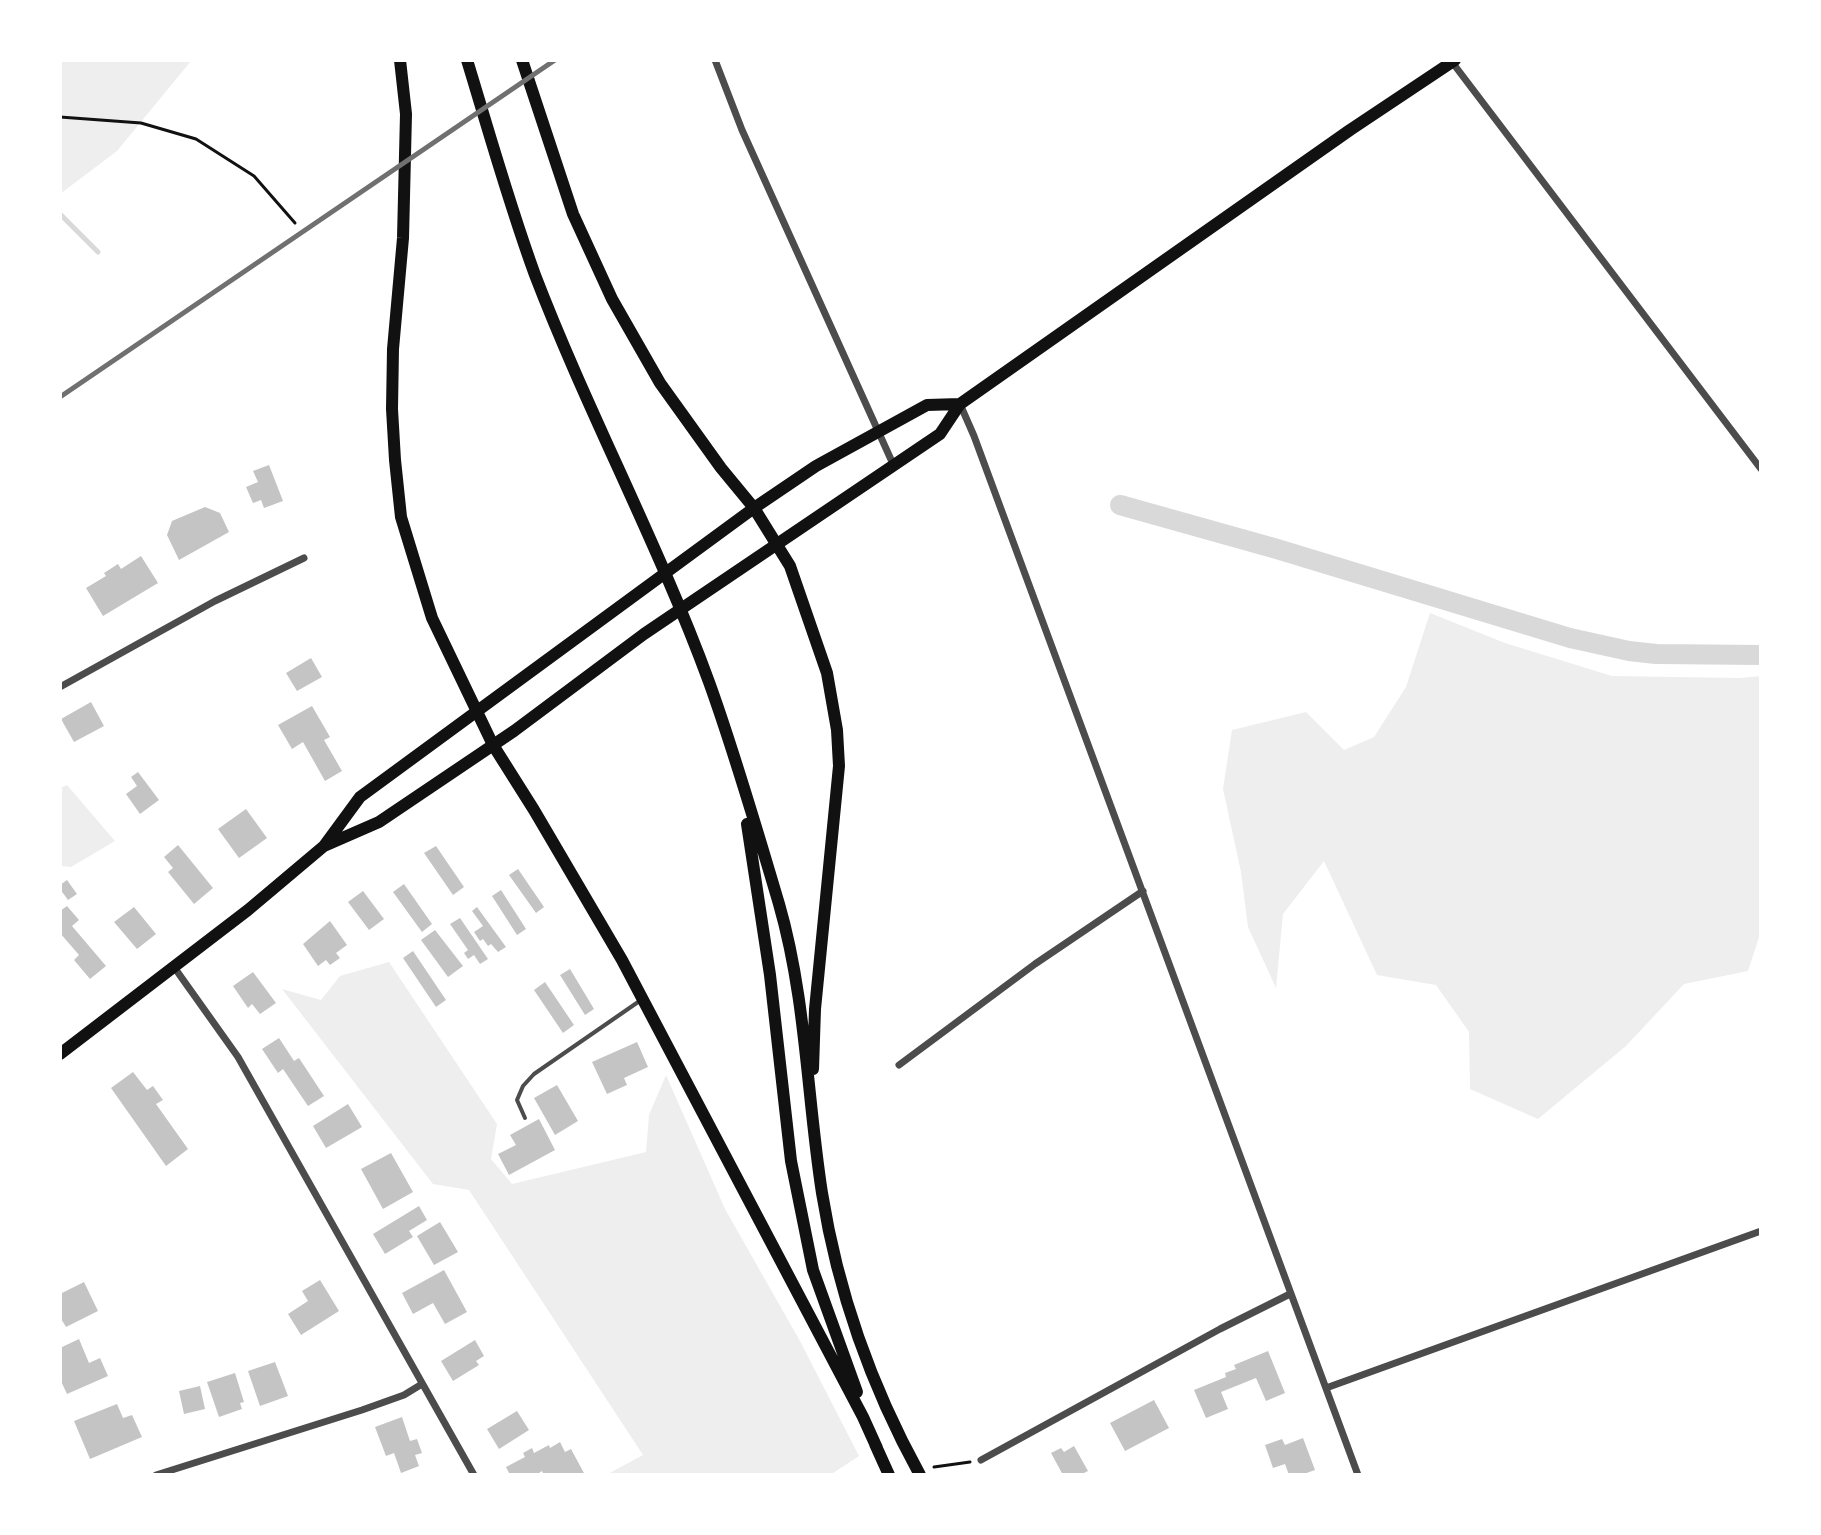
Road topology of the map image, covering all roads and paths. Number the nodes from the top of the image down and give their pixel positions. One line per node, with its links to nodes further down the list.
1 (400, 60): 16 (main road)
2 (467, 60): 18 (main road)
3 (522, 60): 12 (main road)
4 (715, 60): 9 (street)
5 (1453, 61): 8 (main road); 11 (street)
6 (60, 117): 7 (path)
7 (295, 223)
8 (960, 404): 9 (main road); 10 (main road); 20 (street)
9 (879, 430): 10 (street); 12 (main road)
10 (893, 464): 13 (main road)
11 (1761, 469)
12 (754, 508): 13 (main road); 16 (main road)
13 (777, 543): 17 (main road); 26 (main road)
14 (304, 558): 15 (street)
15 (60, 687)
16 (475, 711): 17 (main road); 19 (main road)
17 (493, 745): 19 (main road); 22 (main road)
18 (742, 785): 26 (main road); 31 (main road)
19 (324, 846): 21 (main road)
20 (1143, 891): 24 (street); 28 (street)
21 (174, 967): 23 (main road); 29 (street)
22 (643, 999): 25 (lane); 31 (main road)
23 (60, 1054)
24 (899, 1065)
25 (525, 1118)
26 (815, 1132): 37 (main road)
27 (1761, 1231): 30 (street)
28 (1290, 1294): 30 (street); 32 (street)
29 (422, 1384): 34 (street); 35 (street)
30 (1326, 1388): 38 (street)
31 (877, 1448): 36 (main road)
32 (981, 1460): 33 (path)
33 (934, 1467)
34 (156, 1475)
35 (474, 1475)
36 (889, 1475)
37 (920, 1475)
38 (1358, 1475)

